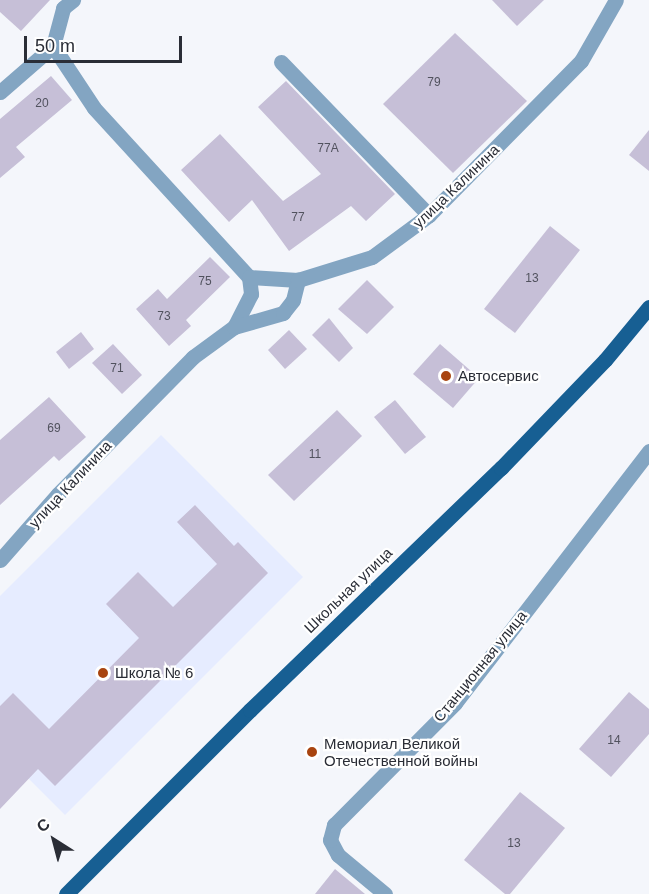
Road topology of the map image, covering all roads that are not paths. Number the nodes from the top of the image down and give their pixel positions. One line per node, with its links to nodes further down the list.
1 (616, 0): 6 (street, улица Калинина)
2 (65, 3): 3 (street)
3 (53, 46): 5 (street); 7 (street)
4 (281, 63): 6 (street)
5 (0, 92)
6 (429, 215): 8 (street, улица Калинина)
7 (249, 277): 8 (street); 10 (street)
8 (298, 280): 10 (street, улица Калинина)
9 (649, 307): 13 (main road, Школьная улица)
10 (234, 327): 12 (street, улица Калинина)
11 (649, 451): 14 (street, Станционная улица)
12 (0, 560)
13 (66, 894)
14 (385, 894)

